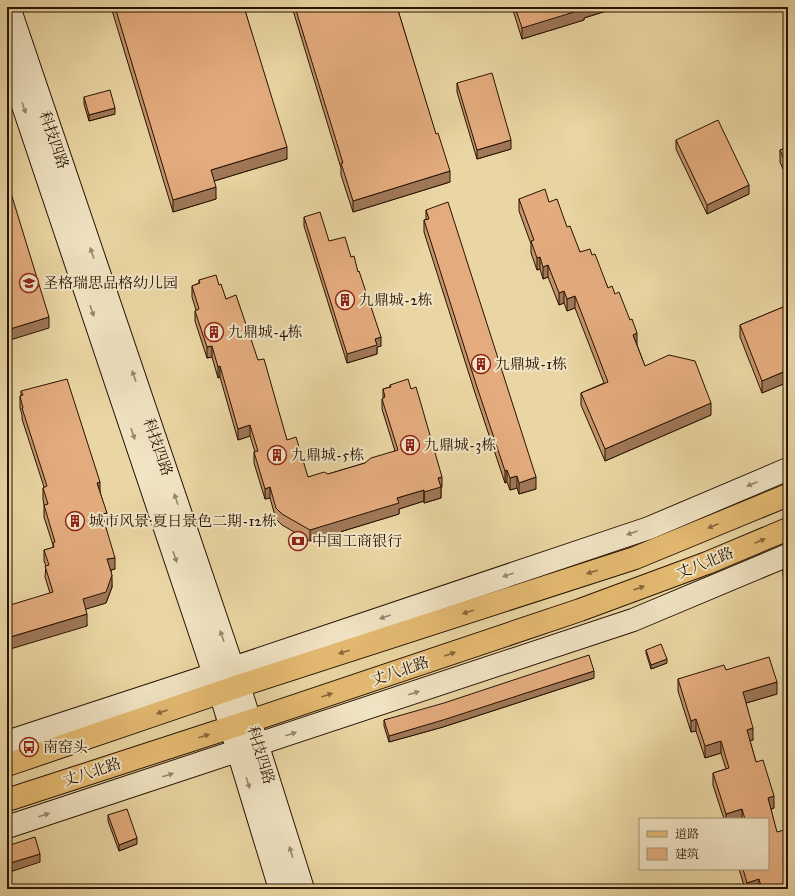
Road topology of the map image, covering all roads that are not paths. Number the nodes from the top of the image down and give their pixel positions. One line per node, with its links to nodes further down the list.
1 (9, 7): 7 (street, 科技四路, one-way to 1)
2 (7, 58): 7 (street, 科技四路, one-way to 7)
3 (788, 469): 7 (street, one-way to 7)
4 (788, 495): 7 (main road, 丈八北路, one-way to 7)
5 (788, 529): 8 (main road, 丈八北路, one-way to 5)
6 (788, 555): 10 (street, one-way to 6)
7 (226, 680): 8 (street, 科技四路); 9 (street); 11 (main road, 丈八北路, one-way to 11)
8 (240, 724): 10 (street, 科技四路); 12 (main road, 丈八北路, one-way to 8)
9 (7, 742)
10 (248, 748): 13 (street, one-way to 10); 14 (street, 科技四路, one-way to 14); 15 (street, 科技四路, one-way to 10)
11 (7, 766)
12 (7, 800)
13 (7, 827)
14 (280, 889)
15 (303, 889)

